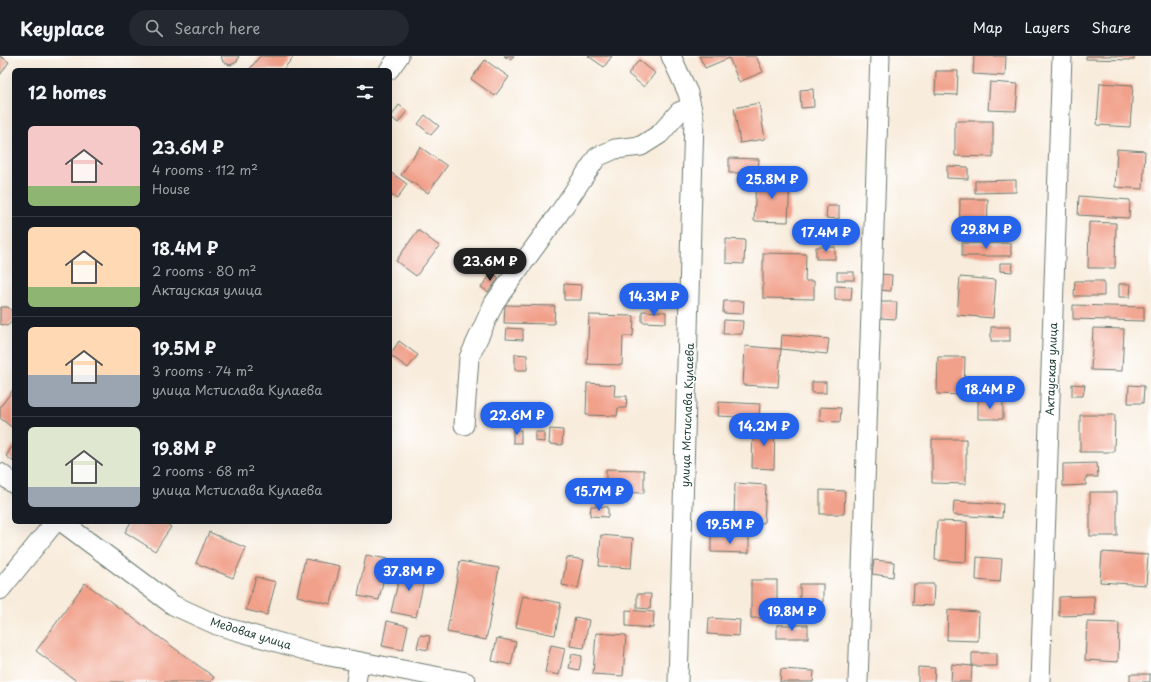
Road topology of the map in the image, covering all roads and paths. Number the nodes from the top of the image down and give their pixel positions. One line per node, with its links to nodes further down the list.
1 (399, 56): 5 (street)
2 (672, 56): 6 (street, улица Мстислава Кулаева)
3 (880, 56): 17 (street)
4 (1062, 56): 18 (street, Актауская улица)
5 (390, 68)
6 (691, 107): 7 (street); 16 (street, улица Мстислава Кулаева)
7 (464, 425)
8 (0, 473): 9 (street)
9 (12, 482)
10 (53, 524): 12 (street)
11 (65, 524): 13 (street, Медовая улица)
12 (0, 590)
13 (359, 662): 14 (street); 15 (street, Медовая улица)
14 (356, 682)
15 (466, 682)
16 (678, 682)
17 (858, 682)
18 (1040, 682)

